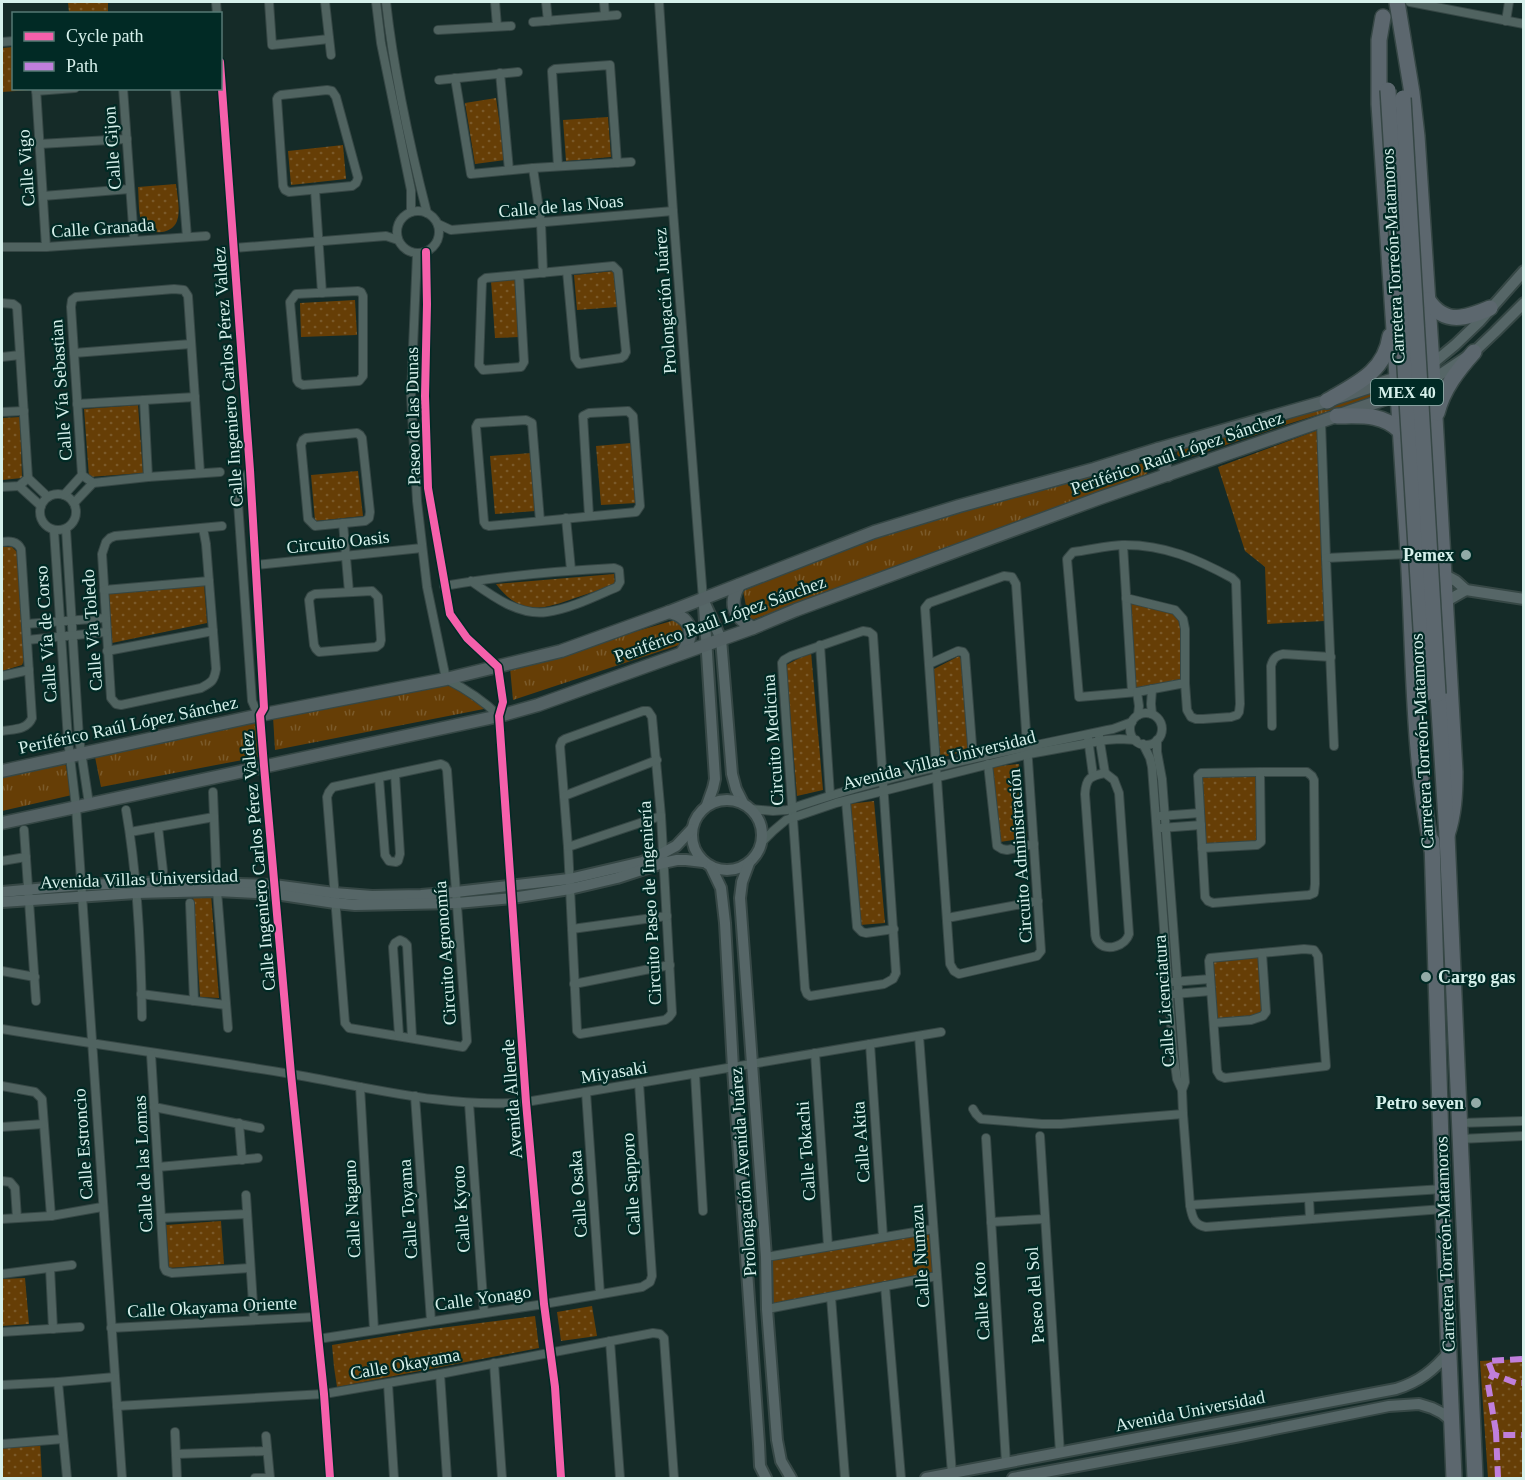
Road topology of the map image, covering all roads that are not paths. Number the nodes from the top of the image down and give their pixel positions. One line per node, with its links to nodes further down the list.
1 (269, 2): 27 (street)
2 (325, 2): 27 (street)
3 (376, 2): 16 (street)
4 (386, 2): 14 (street)
5 (495, 2): 24 (street)
6 (546, 2): 20 (street)
7 (604, 2): 18 (street)
8 (659, 2): 47 (street, Prolongación Juárez)
9 (1382, 2): 19 (highway, MEX 40)
10 (1397, 2): 71 (highway); 167 (highway, Carretera Torreón-Matamoros / MEX 40, bridge)
11 (1410, 2): 15 (street)
12 (1468, 2): 15 (street)
13 (1509, 2): 21 (street)
14 (387, 11): 16 (street); 49 (street)
15 (1467, 12): 21 (street)
16 (377, 13): 48 (street)
17 (617, 15): 18 (street)
18 (605, 16): 20 (street)
19 (1383, 17): 75 (highway); 167 (highway, MEX 40, bridge)
20 (548, 21): 22 (street)
21 (1506, 21): 23 (street)
22 (533, 22)
23 (1524, 24)
24 (498, 26): 25 (street); 26 (street)
25 (511, 26)
26 (438, 30)
27 (329, 39): 28 (street)
28 (331, 55)
29 (519, 72): 30 (street)
30 (500, 73): 31 (street); 43 (street)
31 (455, 78): 32 (street); 43 (street)
32 (439, 81)
33 (222, 89): 63 (street, Calle Ingeniero Carlos Pérez Valdez)
34 (36, 90): 38 (street, Calle Vigo)
35 (123, 90): 37 (street, Calle Gijon)
36 (175, 90): 56 (street)
37 (127, 139): 38 (street); 44 (street, Calle Gijon)
38 (39, 144): 46 (street, Calle Vigo)
39 (631, 162): 40 (street)
40 (617, 163): 41 (street); 41 (street)
41 (558, 166): 42 (street)
42 (533, 168): 43 (street); 50 (street)
43 (509, 170)
44 (130, 189): 46 (street); 58 (street, Calle Gijon)
45 (315, 190): 45 (street); 60 (street)
46 (43, 196): 61 (street, Calle Vigo)
47 (673, 211): 50 (street, Calle de las Noas); 136 (street, Prolongación Juárez)
48 (411, 212): 49 (street); 52 (street)
49 (427, 213): 51 (street)
50 (541, 223): 53 (street, Calle de las Noas); 68 (street)
51 (438, 224): 53 (street, Calle de las Noas); 57 (street)
52 (397, 228): 55 (street); 59 (street)
53 (451, 230): 57 (street)
54 (206, 236): 56 (street, Calle Granada)
55 (386, 236): 59 (street); 60 (street)
56 (187, 237): 58 (street, Calle Granada)
57 (438, 239): 64 (street)
58 (134, 240): 61 (street, Calle Granada)
59 (398, 240): 65 (street)
60 (318, 241): 63 (street); 70 (street)
61 (46, 246): 62 (street, Calle Granada)
62 (2, 247)
63 (234, 248): 96 (street, Calle Ingeniero Carlos Pérez Valdez)
64 (426, 252): 65 (street); 107 (street, Paseo de las Dunas)
65 (417, 254): 106 (street, Paseo de las Dunas)
66 (567, 271): 66 (street); 68 (street)
67 (1524, 271): 74 (street)
68 (543, 273): 69 (street)
69 (519, 275): 69 (street)
70 (322, 293): 70 (street)
71 (1428, 300): 74 (highway); 75 (highway); 81 (highway)
72 (2, 303): 79 (street)
73 (1524, 303): 77 (street)
74 (1490, 308): 81 (street)
75 (1393, 321): 82 (highway); 87 (highway)
76 (191, 344): 78 (street); 78 (street, Calle Vía Sebastian); 85 (street, Calle Vía Sebastian)
77 (1474, 352): 83 (street); 93 (highway)
78 (74, 353): 88 (street, Calle Vía Sebastian)
79 (20, 355): 80 (street); 89 (street)
80 (2, 357)
81 (1432, 364): 82 (main road, Periférico Raúl López Sánchez); 83 (highway)
82 (1396, 378): 84 (highway); 87 (main road, Periférico Raúl López Sánchez)
83 (1432, 380): 84 (main road, Periférico Raúl López Sánchez); 93 (highway)
84 (1398, 395): 91 (main road, Periférico Raúl López Sánchez); 94 (highway)
85 (195, 397): 86 (street); 98 (street, Calle Vía Sebastian)
86 (144, 400): 88 (street); 101 (street)
87 (1328, 401): 95 (main road, Periférico Raúl López Sánchez)
88 (77, 404): 100 (street, Calle Vía Sebastian)
89 (24, 411): 90 (street); 102 (street)
90 (2, 412)
91 (1337, 416): 92 (main road, Periférico Raúl López Sánchez); 94 (highway)
92 (1321, 422): 99 (main road, Periférico Raúl López Sánchez); 125 (street)
93 (1435, 422): 94 (highway); 128 (highway)
94 (1400, 431): 123 (highway)
95 (1158, 449): 99 (main road); 131 (main road, Periférico Raúl López Sánchez)
96 (250, 470): 126 (street, Calle Ingeniero Carlos Pérez Valdez); 169 (street)
97 (220, 472): 98 (street)
98 (200, 473): 101 (street)
99 (1168, 474): 147 (main road, Periférico Raúl López Sánchez)
100 (82, 475): 103 (street, Calle Vía Sebastian); 108 (street)
101 (148, 477): 103 (street)
102 (27, 478): 104 (street); 109 (street)
103 (93, 483): 110 (street)
104 (20, 486): 105 (street); 111 (street)
105 (2, 487)
106 (416, 488): 107 (street); 122 (street, Paseo de las Dunas)
107 (428, 488): 132 (street, Paseo de las Dunas)
108 (64, 495): 109 (street); 110 (street)
109 (48, 497): 111 (street)
110 (74, 504): 118 (street)
111 (41, 506): 119 (street)
112 (589, 516): 112 (street); 113 (street)
113 (566, 518): 114 (street); 127 (street)
114 (540, 521): 114 (street)
115 (344, 523): 115 (street); 124 (street)
116 (222, 526): 117 (street, Calle Vía Toledo)
117 (203, 528): 129 (street, Calle Vía Toledo); 133 (street, Calle Vía Toledo)
118 (66, 529): 119 (street); 144 (street, Calle Vía de Corso)
119 (54, 530): 145 (street, Calle Vía de Corso)
120 (2, 542): 146 (street)
121 (1123, 545): 137 (street); 164 (street); 166 (street)
122 (422, 548): 124 (street, Circuito Oasis); 143 (street, Paseo de las Dunas)
123 (1408, 554): 125 (street); 222 (highway)
124 (346, 556): 126 (street, Circuito Oasis); 135 (street)
125 (1326, 558): 158 (street)
126 (256, 565): 169 (street, Calle Ingeniero Carlos Pérez Valdez)
127 (571, 570): 130 (street); 130 (street)
128 (1443, 574): 134 (street); 139 (highway)
129 (209, 581): 133 (street); 148 (street, Calle Vía Toledo)
130 (471, 581): 132 (street)
131 (739, 585): 136 (main road, Periférico Raúl López Sánchez); 147 (main road)
132 (444, 586): 141 (street, Paseo de las Dunas)
133 (104, 590): 142 (street, Calle Vía Toledo)
134 (1466, 590): 138 (street); 139 (street)
135 (349, 592): 135 (street)
136 (703, 598): 140 (main road, Periférico Raúl López Sánchez); 152 (street); 154 (street)
137 (1125, 598): 164 (street); 166 (street)
138 (1524, 599)
139 (1445, 602): 217 (highway)
140 (669, 612): 157 (main road); 160 (main road, Periférico Raúl López Sánchez)
141 (450, 614): 143 (street); 160 (street, Paseo de las Dunas)
142 (105, 618): 144 (street); 149 (street, Calle Vía Toledo)
143 (433, 618): 163 (street, Paseo de las Dunas)
144 (72, 621): 145 (street); 150 (street, Calle Vía de Corso)
145 (60, 622): 146 (street); 151 (street, Calle Vía de Corso)
146 (26, 624): 153 (street)
147 (753, 628): 152 (main road, Periférico Raúl López Sánchez)
148 (213, 631): 156 (street); 156 (street, Calle Vía Toledo)
149 (106, 632): 150 (street); 156 (street, Calle Vía Toledo)
150 (73, 635): 151 (street); 180 (street, Calle Vía de Corso)
151 (61, 636): 153 (street); 180 (street, Calle Vía de Corso)
152 (721, 639): 154 (main road, Periférico Raúl López Sánchez); 201 (street)
153 (27, 640): 161 (street)
154 (705, 644): 157 (main road, Periférico Raúl López Sánchez); 200 (street)
155 (820, 645): 193 (street, Circuito Medicina); 196 (street); 204 (street, Circuito Medicina)
156 (107, 651)
157 (682, 653): 170 (main road, Periférico Raúl López Sánchez)
158 (1331, 657): 172 (street); 178 (street)
159 (929, 664): 179 (street, Circuito Administración); 181 (street); 185 (street, Circuito Administración)
160 (498, 667): 163 (main road, Periférico Raúl López Sánchez); 170 (street, Avenida Allende)
161 (29, 670): 162 (street); 173 (street)
162 (2, 676)
163 (446, 679): 169 (main road, Periférico Raúl López Sánchez); 170 (street)
164 (1185, 683): 165 (street)
165 (1152, 689): 166 (street); 168 (street)
166 (1135, 692): 171 (street)
167 (1432, 694): 217 (highway, Carretera Torreón-Matamoros / MEX 40); 222 (highway, MEX 40)
168 (1152, 714): 171 (street); 176 (street)
169 (260, 715): 180 (main road, Periférico Raúl López Sánchez); 184 (street, Calle Ingeniero Carlos Pérez Valdez)
170 (499, 716): 184 (main road, Periférico Raúl López Sánchez); 235 (street, Avenida Allende)
171 (1135, 719): 174 (street, Avenida Villas Universidad); 177 (street)
172 (1272, 726)
173 (2, 731)
174 (1099, 736): 175 (street, Avenida Villas Universidad); 177 (street, Avenida Villas Universidad); 188 (street)
175 (1088, 738): 179 (street, Avenida Villas Universidad); 190 (street)
176 (1157, 740): 177 (street); 206 (street, Calle Licenciatura)
177 (1139, 742): 208 (street, Calle Licenciatura)
178 (1334, 746)
179 (1028, 750): 181 (street, Avenida Villas Universidad); 183 (street, Avenida Villas Universidad); 219 (street, Circuito Administración)
180 (75, 755): 186 (main road, Periférico Raúl López Sánchez); 199 (street, Calle Vía de Corso); 202 (street, Calle Vía de Corso)
181 (974, 758): 185 (street, Avenida Villas Universidad)
182 (657, 760): 197 (street); 197 (street, Circuito Paseo de Ingeniería); 207 (street, Circuito Paseo de Ingeniería)
183 (988, 764): 191 (street, Avenida Villas Universidad); 219 (street)
184 (264, 766): 199 (main road, Periférico Raúl López Sánchez); 232 (street, Calle Ingeniero Carlos Pérez Valdez)
185 (936, 766): 191 (street, Circuito Administración); 193 (street, Avenida Villas Universidad)
186 (2, 771)
187 (1260, 772): 205 (street); 221 (street); 221 (street)
188 (1106, 773): 190 (street); 190 (street)
189 (395, 774): 192 (street, Circuito Agronomía); 192 (street); 238 (street, Circuito Agronomía)
190 (1093, 776)
191 (937, 777): 194 (street, Avenida Villas Universidad); 243 (street, Circuito Administración)
192 (379, 778): 237 (street, Circuito Agronomía)
193 (882, 780): 194 (street, Circuito Medicina); 196 (street, Avenida Villas Universidad)
194 (883, 791): 198 (street, Avenida Villas Universidad); 245 (street, Circuito Medicina)
195 (213, 792): 209 (street)
196 (830, 795): 204 (street, Avenida Villas Universidad)
197 (564, 796): 220 (street, Circuito Paseo de Ingeniería)
198 (846, 801): 204 (street, Avenida Villas Universidad); 245 (street)
199 (88, 804): 202 (main road, Periférico Raúl López Sánchez)
200 (707, 805): 201 (street); 214 (street)
201 (747, 806): 204 (street, Avenida Villas Universidad); 218 (street)
202 (76, 807): 210 (main road, Periférico Raúl López Sánchez); 233 (street, Calle Estroncio)
203 (126, 810): 216 (street)
204 (793, 812): 218 (street, Avenida Villas Universidad); 245 (street, Circuito Medicina)
205 (1200, 813): 206 (street); 211 (street)
206 (1165, 815): 208 (street); 213 (street, Calle Licenciatura)
207 (661, 816): 220 (street); 224 (street, Circuito Paseo de Ingeniería)
208 (1156, 816): 213 (street, Calle Licenciatura)
209 (214, 817): 212 (street); 230 (street)
210 (2, 822)
211 (1201, 825): 213 (street); 221 (street)
212 (158, 827): 216 (street); 228 (street)
213 (1161, 828): 251 (street, Calle Licenciatura); 252 (street, Calle Licenciatura)
214 (692, 829): 224 (street, Avenida Villas Universidad); 227 (street)
215 (24, 830): 223 (street)
216 (130, 832): 231 (street)
217 (1447, 835): 290 (highway, Carretera Torreón-Matamoros / MEX 40)
218 (761, 843): 226 (street)
219 (1034, 844): 239 (street, Circuito Administración)
220 (568, 847): 229 (street, Circuito Paseo de Ingeniería)
221 (1202, 848)
222 (1432, 850): 302 (highway, MEX 40)
223 (26, 856): 225 (street); 236 (street)
224 (663, 858): 227 (street, Avenida Villas Universidad); 229 (street, Avenida Villas Universidad); 242 (street, Circuito Paseo de Ingeniería)
225 (2, 861)
226 (749, 863): 227 (street); 273 (street, Prolongación Avenida Juárez)
227 (707, 864): 274 (street, Prolongación Avenida Juárez)
228 (163, 871)
229 (570, 884): 235 (street, Avenida Villas Universidad); 244 (street, Circuito Paseo de Ingeniería)
230 (217, 887): 231 (street, Avenida Villas Universidad); 232 (street, Avenida Villas Universidad); 260 (street)
231 (136, 888): 233 (street, Avenida Villas Universidad); 255 (street)
232 (274, 889): 237 (street, Avenida Villas Universidad); 275 (street, Calle Ingeniero Carlos Pérez Valdez)
233 (81, 891): 236 (street, Avenida Villas Universidad); 269 (street, Calle Estroncio)
234 (2, 892): 236 (street, Avenida Villas Universidad)
235 (511, 892): 238 (street, Avenida Villas Universidad); 283 (street, Avenida Allende)
236 (29, 894): 240 (street, Avenida Villas Universidad); 249 (street)
237 (335, 898): 238 (street, Avenida Villas Universidad); 266 (street, Circuito Agronomía)
238 (456, 898): 268 (street, Circuito Agronomía)
239 (1038, 901): 243 (street); 243 (street, Circuito Administración)
240 (2, 902)
241 (190, 903): 259 (street)
242 (667, 916): 244 (street); 247 (street, Circuito Paseo de Ingeniería)
243 (947, 918)
244 (572, 929): 253 (street, Circuito Paseo de Ingeniería)
245 (894, 929)
246 (1262, 953): 250 (street); 262 (street); 262 (street)
247 (670, 965): 253 (street); 253 (street, Circuito Paseo de Ingeniería)
248 (2, 971): 249 (street)
249 (35, 977): 258 (street)
250 (1210, 979): 252 (street); 254 (street)
251 (1168, 982): 252 (street); 256 (street, Calle Licenciatura)
252 (1177, 982): 257 (street, Calle Licenciatura)
253 (574, 984)
254 (1211, 991): 257 (street); 262 (street)
255 (141, 994): 259 (street); 261 (street)
256 (1168, 994): 257 (street); 280 (street, Calle Licenciatura)
257 (1178, 994): 280 (street, Calle Licenciatura)
258 (36, 1000)
259 (194, 1001): 260 (street)
260 (226, 1005): 263 (street)
261 (142, 1017)
262 (1214, 1023)
263 (228, 1028)
264 (2, 1029): 269 (street, Miyasaki)
265 (942, 1032): 267 (street, Miyasaki)
266 (399, 1035): 268 (street, Circuito Agronomía); 268 (street)
267 (919, 1036): 270 (street, Miyasaki); 317 (street, Calle Numazu)
268 (412, 1038)
269 (92, 1044): 272 (street, Miyasaki); 306 (street, Calle Estroncio)
270 (870, 1044): 271 (street, Miyasaki); 318 (street, Calle Akita)
271 (815, 1053): 273 (street, Miyasaki); 319 (street, Calle Tokachi)
272 (151, 1054): 275 (street, Miyasaki); 285 (street, Calle de las Lomas)
273 (752, 1064): 274 (street, Miyasaki); 320 (street, Prolongación Avenida Juárez)
274 (733, 1068): 276 (street, Miyasaki); 378 (street, Prolongación Avenida Juárez)
275 (291, 1074): 279 (street, Miyasaki); 333 (street, Calle Ingeniero Carlos Pérez Valdez)
276 (695, 1074): 277 (street, Miyasaki); 308 (street)
277 (639, 1083): 281 (street, Miyasaki); 326 (street, Calle Sapporo)
278 (2, 1086): 291 (street)
279 (360, 1087): 282 (street, Miyasaki); 339 (street, Calle Nagano)
280 (1182, 1090): 287 (street)
281 (586, 1092): 283 (street, Miyasaki); 328 (street, Calle Osaka)
282 (415, 1096): 284 (street, Miyasaki); 335 (street, Calle Toyama)
283 (526, 1102): 284 (street, Miyasaki); 330 (street, Avenida Allende)
284 (469, 1103): 332 (street, Calle Kyoto)
285 (154, 1107): 289 (street); 300 (street, Calle de las Lomas)
286 (973, 1109): 287 (street)
287 (1183, 1114): 305 (street)
288 (1524, 1121): 290 (street)
289 (238, 1123): 293 (street); 299 (street)
290 (1459, 1123): 297 (highway, Carretera Torreón-Matamoros / MEX 40)
291 (43, 1124): 292 (street); 310 (street)
292 (2, 1128)
293 (260, 1128)
294 (1040, 1136): 313 (street, Paseo del Sol)
295 (1524, 1137): 297 (street)
296 (986, 1138): 316 (street, Calle Koto)
297 (1460, 1139): 384 (highway, Carretera Torreón-Matamoros / MEX 40)
298 (258, 1158): 299 (street)
299 (243, 1160): 300 (street)
300 (158, 1167): 312 (street, Calle de las Lomas)
301 (2, 1181): 311 (street)
302 (1443, 1189): 304 (street); 307 (highway, MEX 40)
303 (246, 1194): 309 (street)
304 (1309, 1198): 305 (street); 314 (street)
305 (1190, 1205): 314 (street)
306 (102, 1207): 310 (street); 337 (street, Calle Estroncio)
307 (1443, 1209): 314 (street); 343 (highway, MEX 40)
308 (703, 1211)
309 (247, 1214): 312 (street); 323 (street)
310 (51, 1216): 311 (street)
311 (17, 1218): 315 (street)
312 (161, 1218): 323 (street, Calle de las Lomas)
313 (1044, 1219): 316 (street); 361 (street, Paseo del Sol)
314 (1310, 1219)
315 (2, 1220)
316 (991, 1222): 363 (street, Calle Koto)
317 (933, 1229): 318 (street); 325 (street, Calle Numazu)
318 (883, 1237): 319 (street)
319 (828, 1246): 320 (street)
320 (766, 1257): 331 (street, Prolongación Avenida Juárez)
321 (72, 1265): 322 (street)
322 (50, 1268): 324 (street); 338 (street)
323 (250, 1268): 334 (street)
324 (2, 1274)
325 (937, 1276): 327 (street); 364 (street, Calle Numazu)
326 (650, 1281): 328 (street, Calle Yonago)
327 (885, 1286): 329 (street); 381 (street)
328 (600, 1294): 330 (street, Calle Yonago)
329 (831, 1297): 331 (street); 380 (street)
330 (544, 1304): 332 (street, Calle Yonago); 344 (street, Avenida Allende)
331 (767, 1309): 379 (street, Prolongación Avenida Juárez)
332 (484, 1313): 335 (street, Calle Yonago)
333 (315, 1317): 334 (street, Calle Okayama Oriente); 341 (street, Calle Ingeniero Carlos Pérez Valdez)
334 (254, 1320): 337 (street, Calle Okayama Oriente)
335 (431, 1321): 339 (street, Calle Yonago)
336 (80, 1327): 338 (street)
337 (111, 1328): 347 (street, Calle Estroncio)
338 (53, 1329): 340 (street)
339 (374, 1330): 341 (street, Calle Yonago)
340 (2, 1332)
341 (318, 1339): 351 (street, Calle Ingeniero Carlos Pérez Valdez)
342 (610, 1341): 344 (street, Calle Okayama); 376 (street); 377 (street, Calle Okayama)
343 (1449, 1352): 352 (street, Avenida Universidad); 355 (highway, MEX 40)
344 (550, 1353): 345 (street, Calle Okayama); 375 (street, Avenida Allende)
345 (494, 1363): 346 (street, Calle Okayama); 374 (street)
346 (440, 1374): 349 (street, Calle Okayama); 373 (street)
347 (115, 1377): 348 (street); 353 (street, Calle Estroncio)
348 (58, 1382): 350 (street); 358 (street)
349 (388, 1384): 351 (street, Calle Okayama); 372 (street)
350 (2, 1385)
351 (324, 1394): 353 (street, Calle Okayama); 371 (street, Calle Ingeniero Carlos Pérez Valdez)
352 (1333, 1400): 354 (street); 361 (street, Avenida Universidad)
353 (117, 1406): 368 (street, Calle Estroncio)
354 (1336, 1416): 355 (street, Avenida Universidad); 366 (street, Avenida Universidad)
355 (1452, 1421): 383 (highway, MEX 40)
356 (175, 1432): 362 (street)
357 (266, 1436): 360 (street)
358 (63, 1439): 359 (street); 367 (street)
359 (2, 1444)
360 (267, 1451): 362 (street); 365 (street)
361 (1060, 1453): 363 (street, Avenida Universidad)
362 (176, 1454): 369 (street)
363 (1006, 1463): 364 (street, Avenida Universidad)
364 (952, 1474): 382 (street, Avenida Universidad)
365 (269, 1478): 370 (street)
366 (1013, 1478)
367 (67, 1479)
368 (122, 1479)
369 (177, 1479)
370 (255, 1479)
371 (330, 1479)
372 (394, 1479)
373 (447, 1479)
374 (502, 1479)
375 (561, 1479)
376 (620, 1479)
377 (674, 1479)
378 (766, 1479)
379 (791, 1479)
380 (845, 1479)
381 (901, 1479)
382 (926, 1479)
383 (1454, 1479)
384 (1475, 1479)

